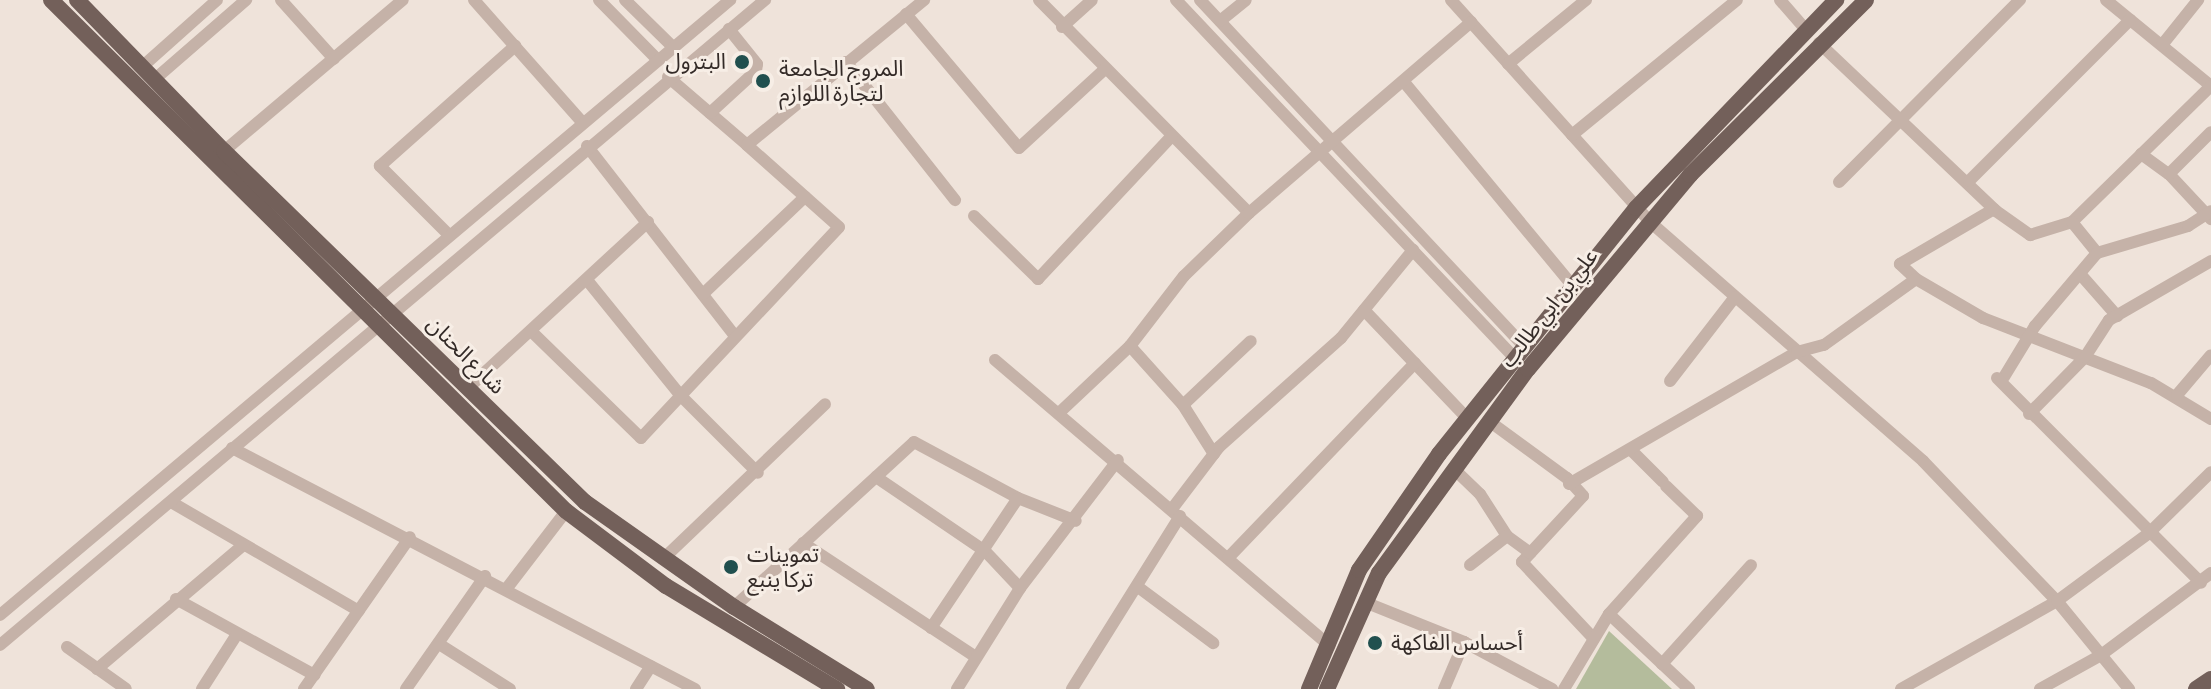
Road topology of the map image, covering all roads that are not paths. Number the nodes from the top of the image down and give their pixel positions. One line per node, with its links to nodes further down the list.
1 (51, 0): 84 (main road, شارع الحنان)
2 (77, 0): 42 (main road, شارع الحنان)
3 (246, 0): 45 (street)
4 (281, 0): 38 (street)
5 (403, 0): 38 (street)
6 (474, 0): 36 (street)
7 (599, 0): 39 (street)
8 (625, 0): 37 (street)
9 (730, 0): 37 (street)
10 (765, 0): 32 (street)
11 (924, 0): 27 (street)
12 (1039, 0): 31 (street)
13 (1092, 0): 31 (street)
14 (1176, 0): 57 (street)
15 (1200, 0): 29 (street)
16 (1246, 0): 29 (street)
17 (1451, 0): 30 (street)
18 (1586, 0): 41 (street)
19 (1737, 0): 52 (street)
20 (1780, 0): 33 (street)
21 (1836, 0): 33 (main road, علي بن ابي طالب)
22 (1866, 0): 34 (main road, علي بن ابي طالب)
23 (2020, 0): 49 (street)
24 (2106, 0): 28 (street)
25 (2198, 0): 35 (street)
26 (208, 3): 42 (street)
27 (906, 14): 40 (street); 43 (street)
28 (2130, 20): 35 (street); 61 (street)
29 (1220, 21): 54 (street)
30 (1471, 22): 41 (street); 46 (street)
31 (1062, 27): 43 (street)
32 (729, 29): 44 (street); 48 (street)
33 (1805, 29): 65 (main road, علي بن ابي طالب)
34 (1819, 43): 49 (street); 70 (main road, علي بن ابي طالب)
35 (2162, 45): 47 (street)
36 (515, 46): 50 (street); 73 (street)
37 (672, 46): 39 (street)
38 (334, 59): 58 (street)
39 (657, 59): 50 (street)
40 (846, 62): 55 (street); 64 (street)
41 (1508, 64): 52 (street)
42 (143, 66): 45 (main road, شارع الحنان)
43 (1105, 69): 53 (street)
44 (668, 77): 48 (street); 56 (street)
45 (155, 79): 58 (main road, شارع الحنان)
46 (1404, 82): 54 (street); 80 (street)
47 (2211, 86): 59 (street)
48 (710, 113): 55 (street)
49 (1900, 120): 61 (street); 62 (street)
50 (582, 122): 73 (street)
51 (2211, 132): 60 (street)
52 (1572, 135): 65 (street)
53 (1171, 137): 67 (street); 69 (street)
54 (1332, 139): 57 (street); 94 (street)
55 (747, 145): 63 (street)
56 (587, 146): 71 (street); 86 (street)
57 (1319, 150): 67 (street); 74 (street)
58 (224, 151): 82 (main road, شارع الحنان)
59 (2141, 154): 60 (street); 72 (street)
60 (2169, 174): 68 (street)
61 (1969, 181): 66 (street)
62 (1839, 182)
63 (805, 197): 81 (street); 90 (street)
64 (955, 200)
65 (1636, 208): 70 (street); 80 (main road, علي بن ابي طالب)
66 (1994, 209): 72 (street); 78 (street)
67 (1249, 213): 93 (street)
68 (2209, 215): 75 (street)
69 (974, 216)
70 (1649, 221): 83 (street); 110 (main road, علي بن ابي طالب)
71 (648, 222): 79 (street); 81 (street)
72 (2072, 222): 75 (street)
73 (449, 235): 82 (street)
74 (1413, 250): 85 (street); 94 (street)
75 (2097, 253): 77 (street)
76 (2211, 261): 87 (street)
77 (2081, 275): 87 (street); 91 (street)
78 (1916, 279): 91 (street); 95 (street)
79 (587, 280): 89 (street); 102 (street)
80 (1571, 284): 94 (main road, علي بن ابي طالب)
81 (703, 294): 90 (street)
82 (376, 297): 84 (street); 86 (main road, شارع الحنان)
83 (1735, 297): 95 (street); 100 (street)
84 (361, 310): 88 (main road, شارع الحنان); 147 (street)
85 (1364, 310): 99 (street); 113 (street)
86 (392, 313): 88 (street); 101 (main road, شارع الحنان)
87 (2117, 316): 97 (street)
88 (377, 326): 111 (street); 122 (main road, شارع الحنان)
89 (532, 332): 101 (street); 102 (street)
90 (735, 336): 102 (street)
91 (2033, 336): 97 (street); 107 (street)
92 (1251, 341): 105 (street)
93 (1130, 346): 105 (street); 106 (street)
94 (1518, 351): 108 (main road, علي بن ابي طالب)
95 (1797, 352): 112 (street); 142 (street)
96 (2211, 355): 103 (street)
97 (2085, 357): 103 (street); 107 (street)
98 (995, 360): 106 (street)
99 (1415, 363): 108 (street); 132 (street)
100 (1670, 381)
101 (468, 388): 133 (main road, شارع الحنان)
102 (680, 395): 117 (street)
103 (2177, 395): 109 (street)
104 (825, 404): 117 (street)
105 (1183, 405): 113 (street)
106 (1060, 412): 114 (street)
107 (2029, 414): 125 (street)
108 (1467, 418): 155 (main road, علي بن ابي طالب)
109 (2211, 419)
110 (1489, 421): 115 (main road, علي بن ابي طالب); 119 (street)
111 (232, 448): 121 (street); 127 (street)
112 (1631, 450): 119 (street); 146 (street)
113 (1214, 454): 123 (street)
114 (1118, 460): 123 (street); 124 (street)
115 (1454, 469): 126 (street); 143 (main road, علي بن ابي طالب)
116 (2211, 472): 125 (street)
117 (758, 473): 133 (street)
118 (876, 477): 120 (street); 128 (street); 130 (street)
119 (1569, 484): 131 (street)
120 (1018, 498): 124 (street); 130 (street)
121 (171, 502): 129 (street); 154 (street)
122 (566, 511): 139 (street); 172 (main road, شارع الحنان)
123 (1176, 512): 132 (street); 138 (street)
124 (1076, 521): 140 (street)
125 (2148, 534): 137 (street); 142 (street)
126 (1507, 536): 131 (street); 134 (street)
127 (410, 537): 136 (street); 145 (street)
128 (803, 543): 144 (street); 148 (street)
129 (243, 545): 141 (street); 145 (street)
130 (985, 551): 140 (street); 148 (street)
131 (1530, 553): 150 (street)
132 (1228, 558): 155 (street)
133 (663, 559): 144 (main road, شارع الحنان)
134 (1470, 565)
135 (1751, 565): 159 (street)
136 (485, 576): 139 (street); 153 (street)
137 (2206, 578): 157 (street)
138 (1138, 587): 152 (street); 165 (street)
139 (507, 588): 160 (street)
140 (1020, 588): 158 (street)
141 (176, 599): 149 (street); 161 (street)
142 (2057, 601): 157 (street); 181 (street)
143 (1367, 603): 151 (street); 176 (main road, علي بن ابي طالب)
144 (734, 607): 173 (main road, شارع الحنان)
145 (359, 611): 162 (street)
146 (1609, 614): 150 (street); 159 (street)
147 (0, 615)
148 (931, 628): 158 (street)
149 (237, 634): 162 (street); 167 (street)
150 (1594, 639): 179 (street)
151 (1464, 642): 177 (street); 178 (street)
152 (1213, 643)
153 (439, 644): 164 (street); 169 (street)
154 (0, 645)
155 (1330, 646): 175 (main road, علي بن ابي طالب)
156 (67, 647): 161 (street)
157 (2101, 655): 182 (street); 183 (street)
158 (976, 657): 174 (street)
159 (1662, 664): 180 (street)
160 (651, 666): 170 (street); 171 (street)
161 (97, 669): 166 (street)
162 (314, 675): 168 (street)
163 (2211, 679): 184 (main road)
164 (504, 687)
165 (1078, 687)
166 (126, 689)
167 (202, 689)
168 (304, 689)
169 (406, 689)
170 (636, 689)
171 (695, 689)
172 (837, 689)
173 (867, 689)
174 (957, 689)
175 (1309, 689)
176 (1327, 689)
177 (1444, 689)
178 (1552, 689)
179 (1564, 689)
180 (1689, 689)
181 (1901, 689)
182 (2040, 689)
183 (2129, 689)
184 (2196, 689)

